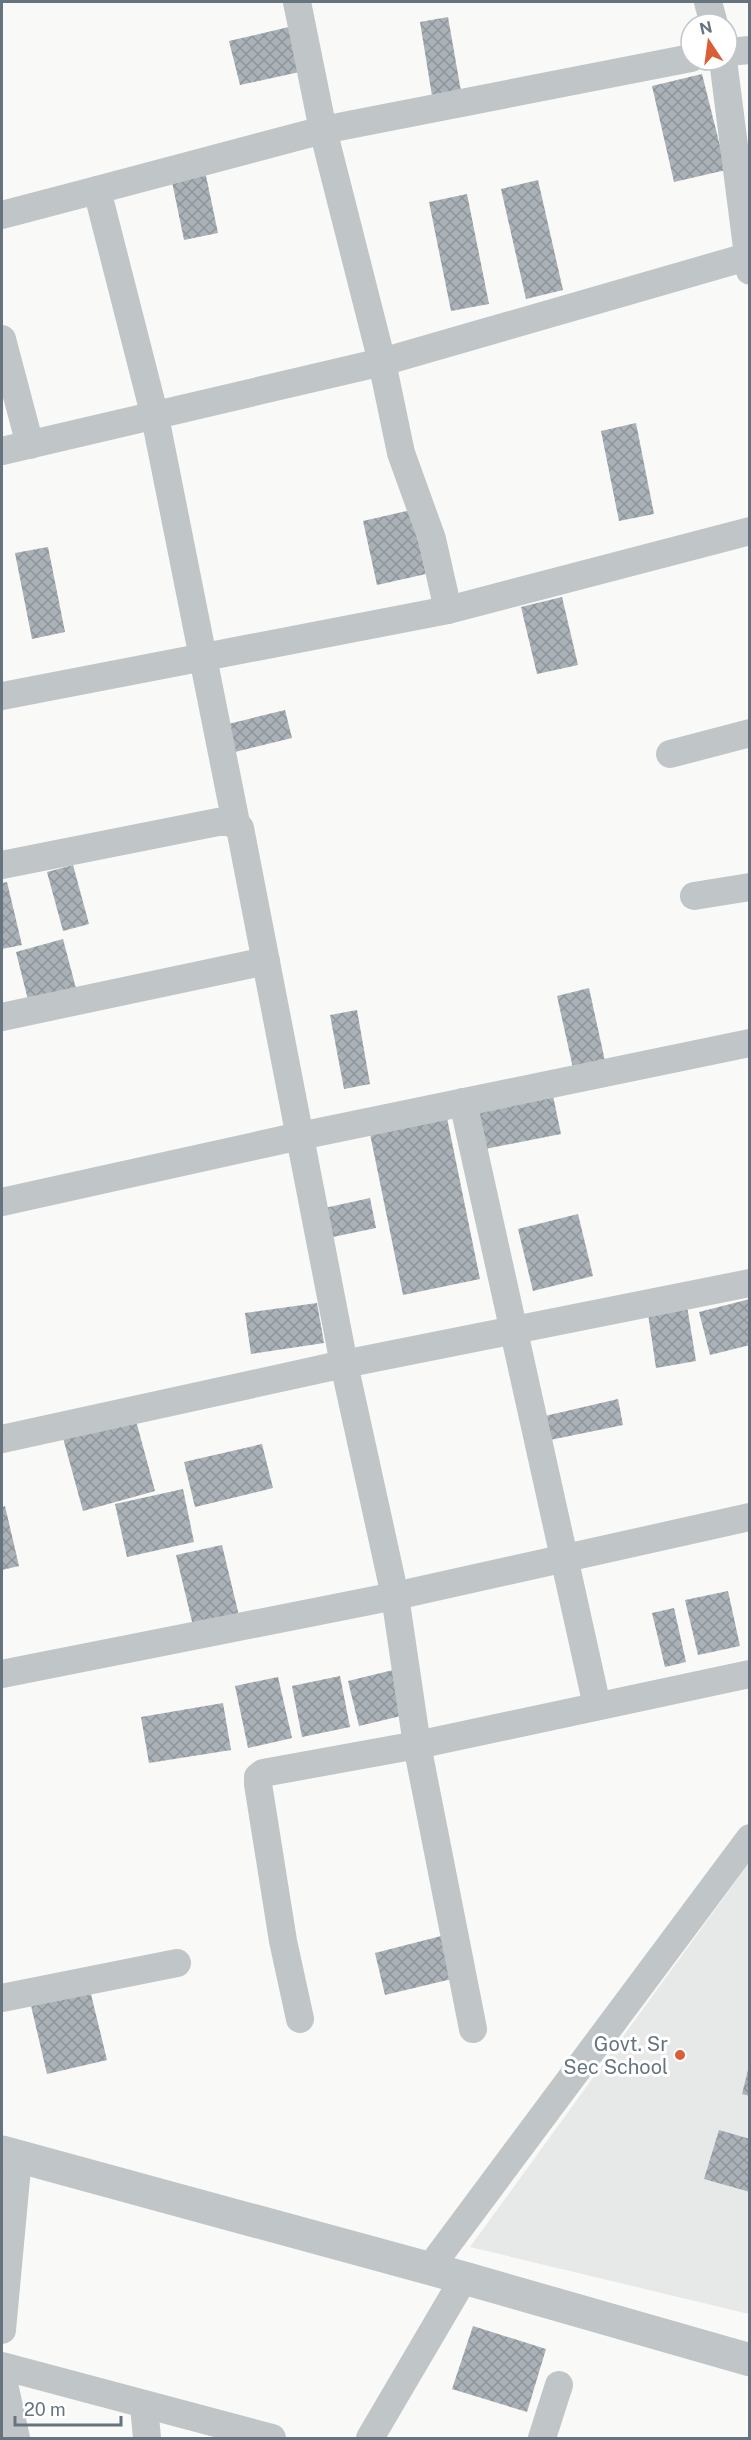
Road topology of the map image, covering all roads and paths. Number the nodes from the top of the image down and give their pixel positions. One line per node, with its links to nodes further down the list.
1 (297, 2): 4 (street)
2 (679, 60): 4 (street)
3 (725, 72): 7 (street)
4 (322, 130): 5 (street); 9 (street)
5 (97, 190): 6 (street); 10 (street)
6 (2, 215)
7 (749, 261): 9 (street)
8 (2, 339): 11 (street)
9 (382, 362): 10 (street); 14 (street)
10 (154, 417): 11 (street); 15 (street)
11 (30, 445): 12 (street)
12 (2, 451)
13 (750, 531): 14 (street)
14 (448, 610): 15 (street)
15 (203, 656): 16 (street); 19 (street)
16 (2, 696)
17 (750, 734): 18 (street)
18 (670, 754)
19 (236, 823): 20 (street); 23 (street)
20 (2, 866)
21 (750, 887): 22 (street)
22 (694, 896)
23 (266, 961): 24 (street); 27 (street)
24 (2, 1017)
25 (750, 1043): 26 (street)
26 (463, 1102): 27 (street); 30 (street)
27 (300, 1136): 28 (street); 31 (street)
28 (2, 1202)
29 (750, 1283): 30 (street)
30 (515, 1330): 31 (street); 34 (street)
31 (344, 1364): 32 (street); 35 (street)
32 (2, 1439)
33 (750, 1517): 34 (street)
34 (563, 1558): 35 (street); 38 (street)
35 (395, 1596): 36 (street); 39 (street)
36 (2, 1674)
37 (750, 1674): 38 (street)
38 (597, 1706): 39 (street)
39 (417, 1744): 43 (street); 44 (street)
40 (750, 1838): 46 (street)
41 (177, 1963): 42 (street)
42 (2, 1998)
43 (300, 2019)
44 (473, 2029)
45 (10, 2155): 46 (street); 48 (street)
46 (429, 2269): 47 (street)
47 (464, 2278): 49 (street); 57 (street)
48 (2, 2330)
49 (750, 2360)
50 (2, 2366): 53 (street)
51 (2, 2375): 54 (street)
52 (559, 2385): 58 (street)
53 (144, 2406): 55 (street); 56 (street)
54 (16, 2439)
55 (147, 2439)
56 (272, 2439)
57 (370, 2439)
58 (542, 2439)

